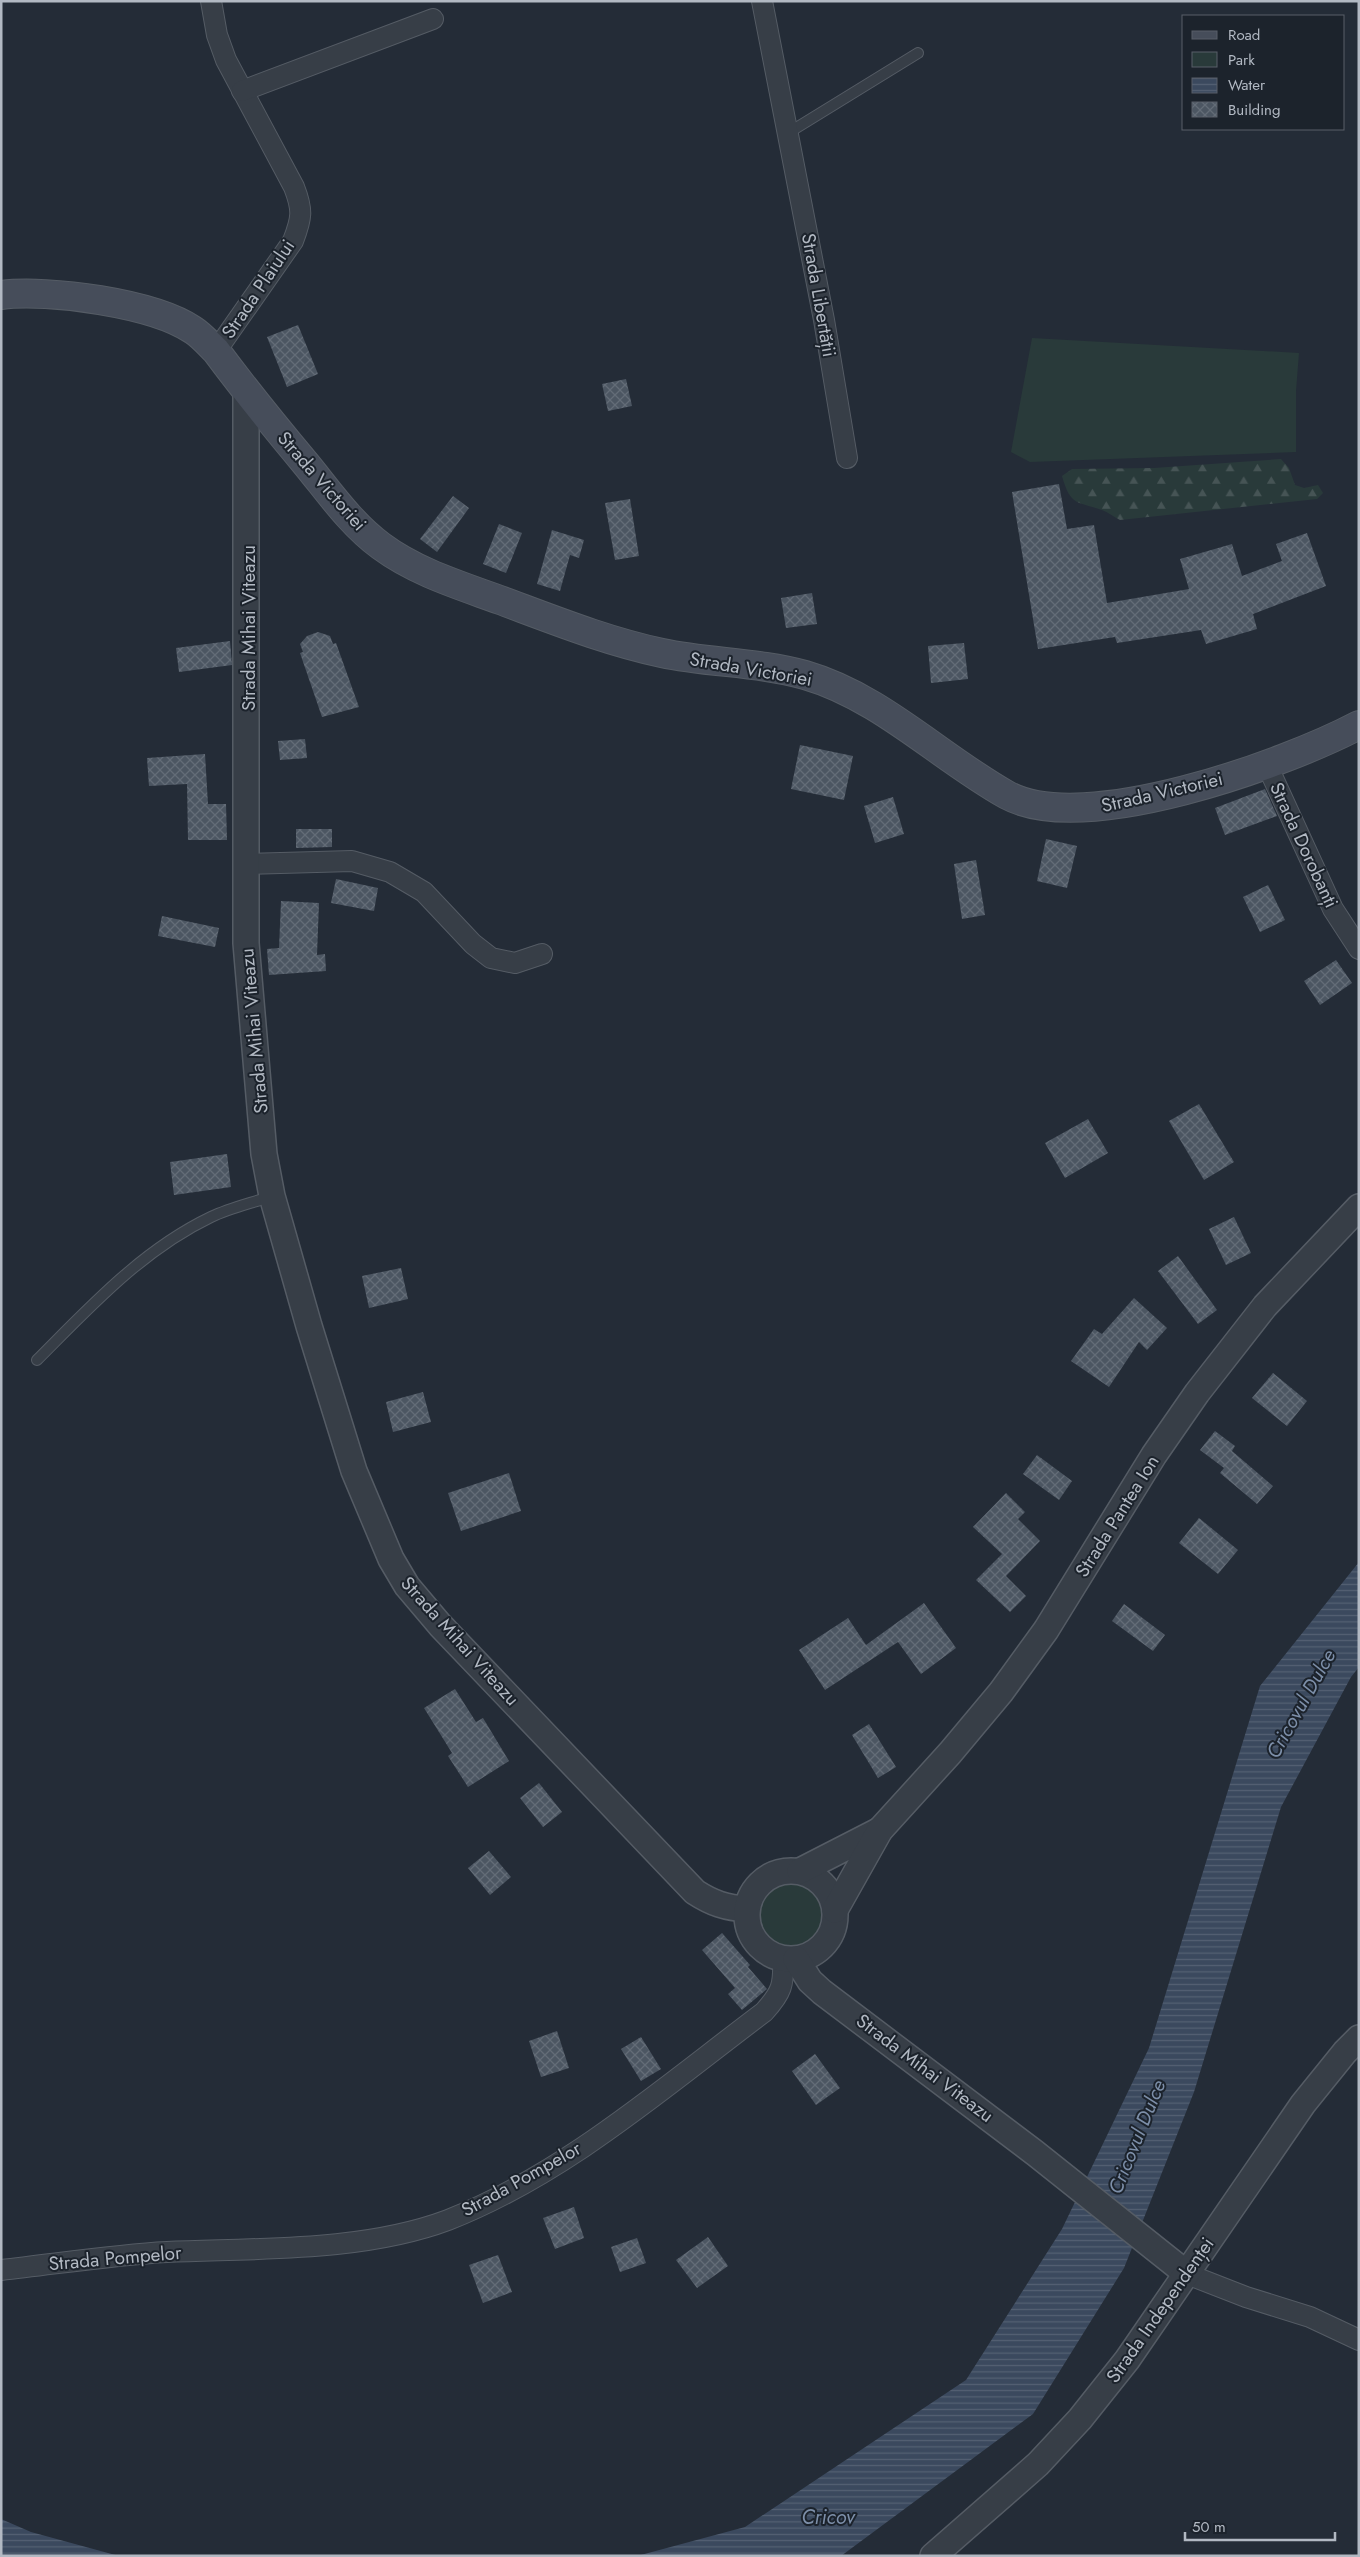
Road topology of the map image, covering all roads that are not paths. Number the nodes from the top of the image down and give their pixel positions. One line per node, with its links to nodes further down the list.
1 (211, 1): 5 (street, Strada Plaiului)
2 (762, 1): 6 (street, Strada Libertății)
3 (433, 19): 5 (street)
4 (918, 53): 6 (lane)
5 (242, 91): 8 (street, Strada Plaiului)
6 (788, 133): 10 (street, Strada Libertății)
7 (1, 295): 8 (main road, Strada Victoriei)
8 (216, 351): 9 (main road, Strada Victoriei)
9 (246, 391): 12 (main road, Strada Victoriei); 13 (street, Strada Mihai Viteazu)
10 (847, 458)
11 (1359, 725): 12 (main road, Strada Victoriei)
12 (1268, 765): 14 (street, Strada Dorobanți)
13 (246, 864): 15 (street); 16 (street, Strada Mihai Viteazu)
14 (1359, 949)
15 (542, 954)
16 (272, 1196): 18 (lane); 21 (street, Strada Mihai Viteazu)
17 (1359, 1207): 19 (street, Strada Pantea Ion)
18 (37, 1360)
19 (880, 1830): 20 (street, Strada Pantea Ion); 22 (street, Strada Pantea Ion)
20 (800, 1871): 21 (street); 22 (street)
21 (747, 1909): 23 (street)
22 (835, 1910): 23 (street)
23 (789, 1959): 25 (street, Strada Pompelor); 26 (street, Strada Mihai Viteazu)
24 (1359, 2038): 26 (street, Strada Independenței)
25 (1, 2270)
26 (1187, 2274): 27 (street); 28 (street, Strada Independenței)
27 (1359, 2340)
28 (933, 2556)

